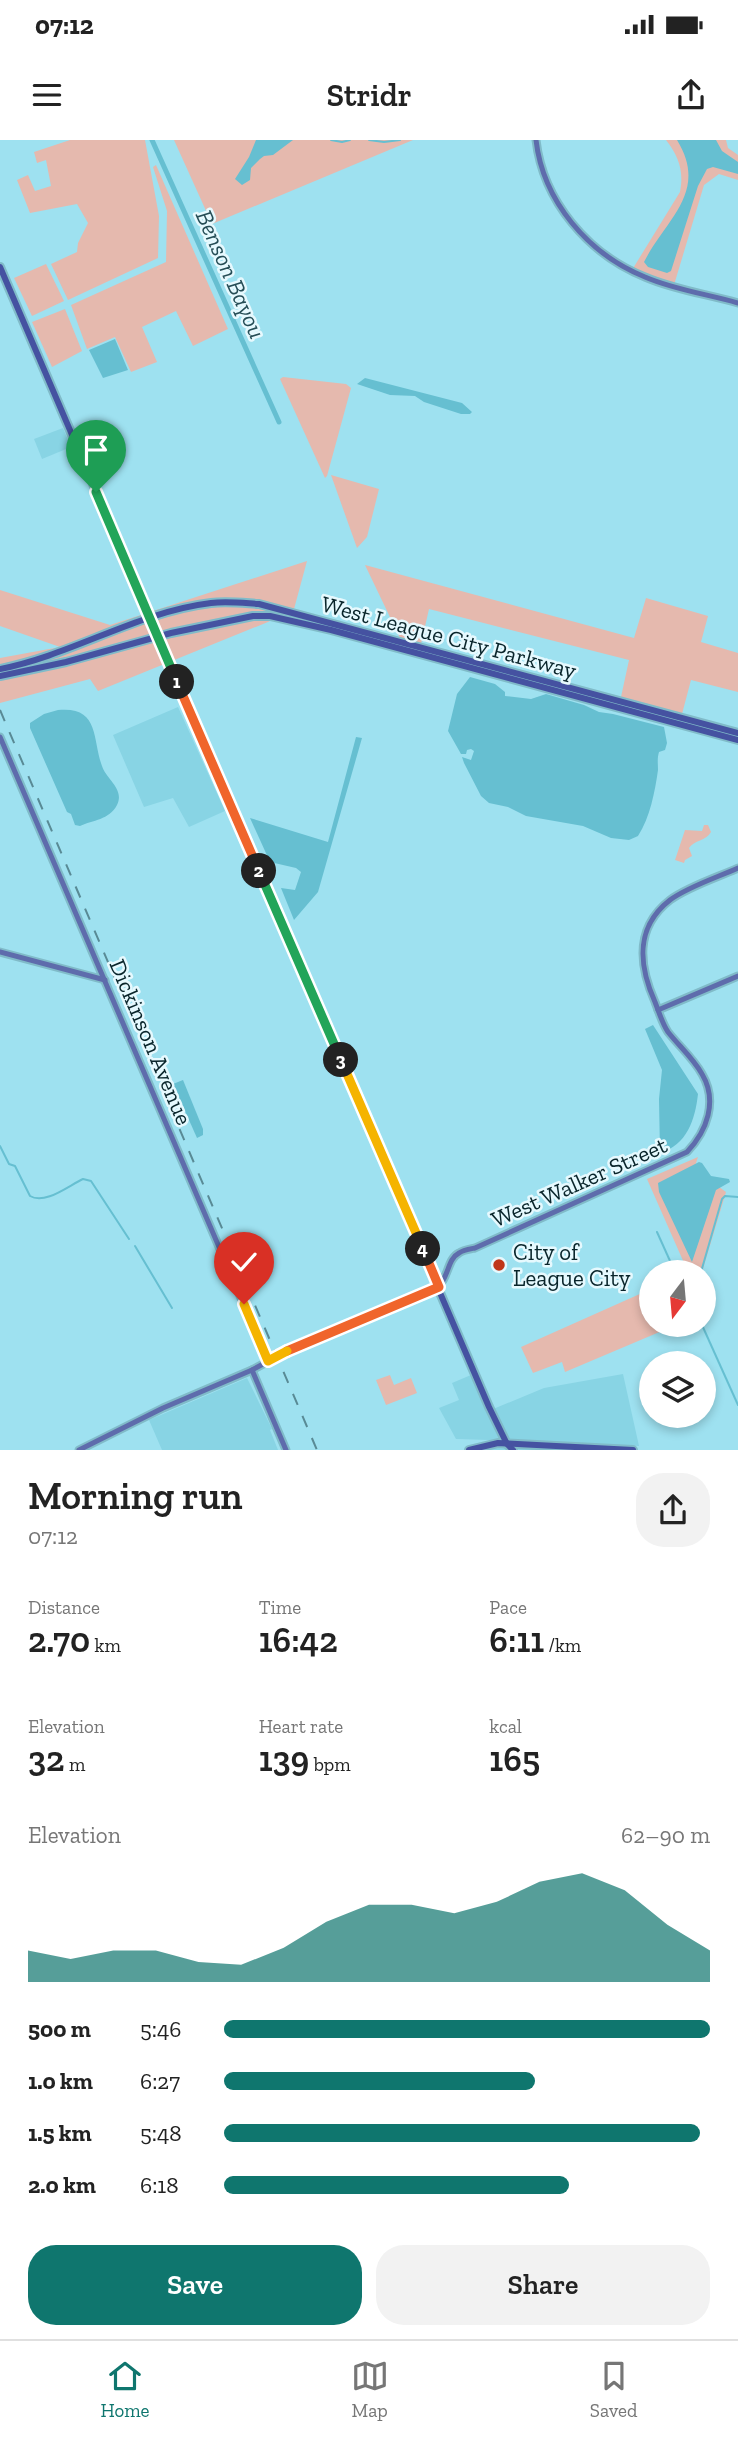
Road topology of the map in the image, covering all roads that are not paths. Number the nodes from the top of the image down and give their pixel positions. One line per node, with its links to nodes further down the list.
1 (536, 140): 3 (street)
2 (0, 267): 4 (main road)
3 (738, 303)
4 (149, 618): 5 (main road, West League City Parkway); 6 (main road); 7 (main road, West League City Parkway)
5 (332, 627): 6 (main road, West League City Parkway); 8 (main road, West League City Parkway); 10 (main road, West League City Parkway)
6 (158, 637): 7 (main road, West League City Parkway); 16 (main road)
7 (1, 671)
8 (738, 733)
9 (0, 737): 14 (street, Dickinson Avenue)
10 (738, 740)
11 (738, 868): 15 (street, West Walker Street)
12 (0, 952): 14 (street)
13 (738, 976): 15 (street)
14 (105, 980): 17 (street, Dickinson Avenue)
15 (658, 1010): 16 (street, West Walker Street)
16 (439, 1287): 17 (street); 19 (main road)
17 (268, 1361): 18 (street)
18 (252, 1370): 20 (street); 21 (street)
19 (507, 1447): 22 (main road); 23 (main road); 24 (main road)
20 (79, 1450)
21 (286, 1450)
22 (468, 1450)
23 (513, 1450)
24 (633, 1450)

